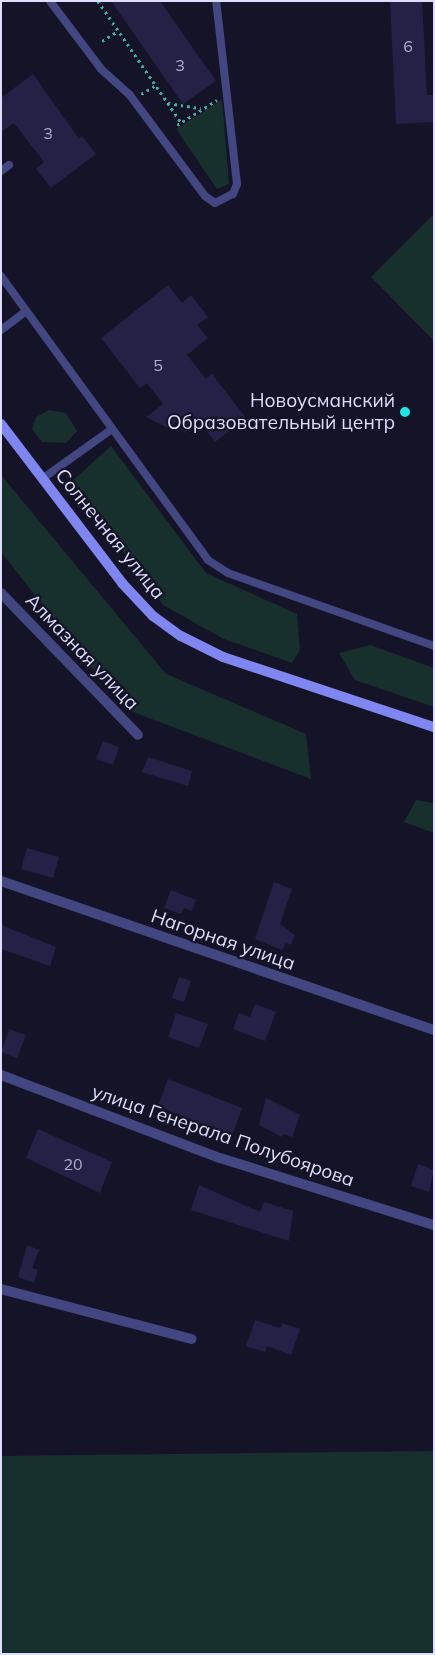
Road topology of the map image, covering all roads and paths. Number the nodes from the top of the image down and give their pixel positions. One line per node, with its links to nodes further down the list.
1 (50, 1): 7 (lane)
2 (98, 1): 4 (path)
3 (216, 1): 7 (lane)
4 (118, 31): 5 (path); 6 (path)
5 (102, 41)
6 (156, 85): 8 (path); 9 (path)
7 (229, 93): 10 (path)
8 (141, 94)
9 (168, 103): 10 (path); 11 (path)
10 (203, 109): 11 (path)
11 (181, 122): 12 (path)
12 (177, 125)
13 (9, 165): 14 (lane)
14 (1, 171)
15 (1, 276): 16 (lane)
16 (26, 311): 17 (lane); 19 (lane)
17 (1, 330)
18 (1, 424): 20 (street, Солнечная улица)
19 (112, 429): 20 (lane); 22 (lane)
20 (42, 479): 23 (street, Солнечная улица)
21 (1, 593): 24 (street, Алмазная улица)
22 (434, 646)
23 (434, 727)
24 (138, 735)
25 (1, 881): 26 (street, Нагорная улица)
26 (434, 1030)
27 (1, 1075): 28 (street, улица Генерала Полубоярова)
28 (434, 1225)
29 (1, 1289): 30 (street)
30 (192, 1339)

